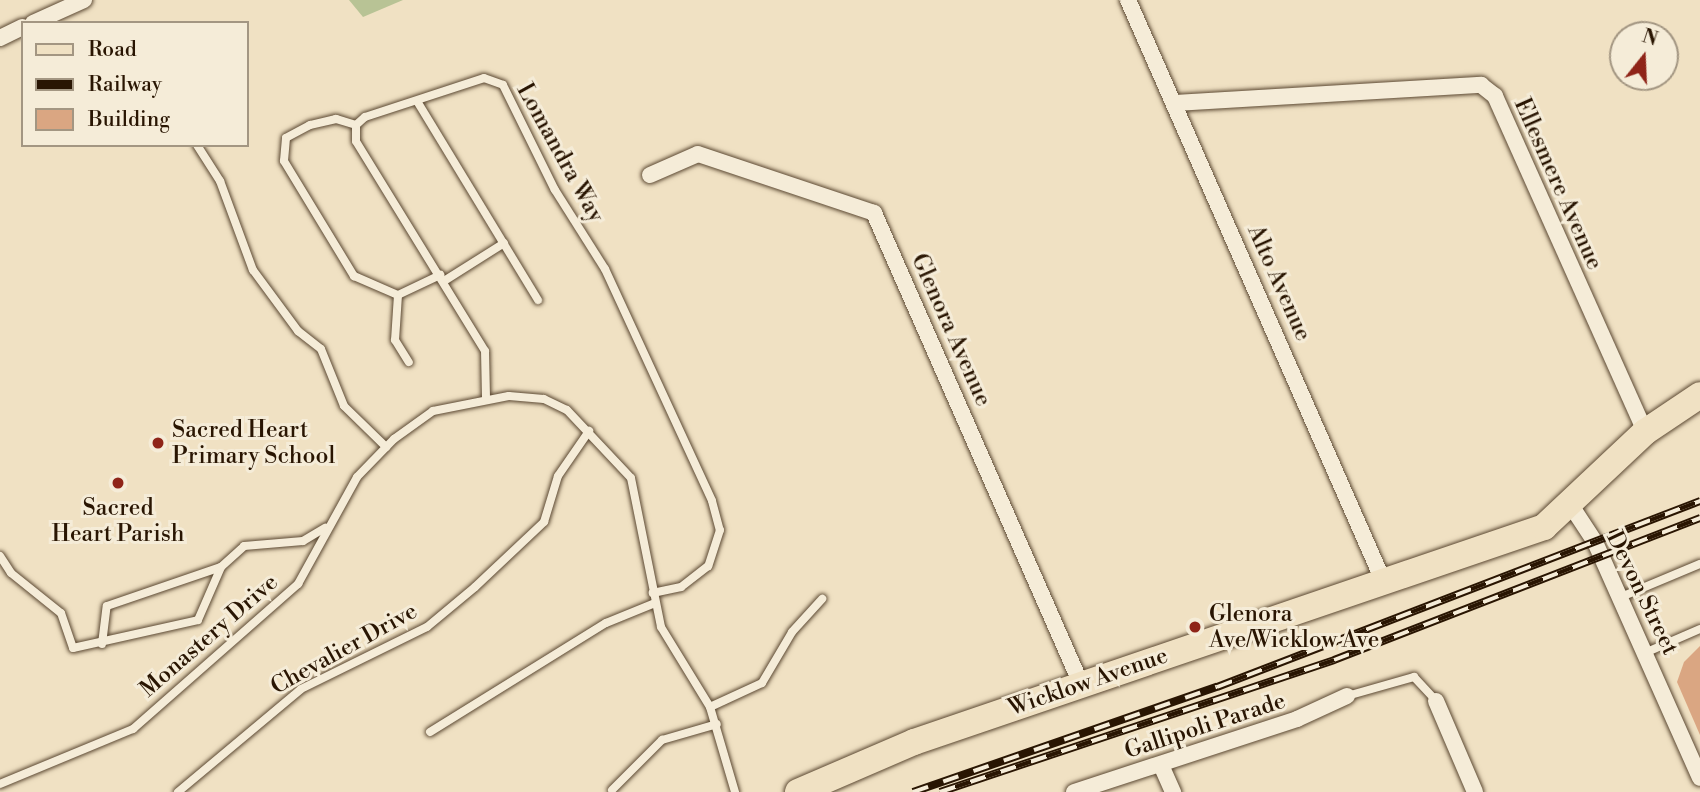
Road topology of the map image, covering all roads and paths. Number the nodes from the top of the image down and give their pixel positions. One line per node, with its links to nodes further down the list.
1 (84, 0): 3 (street)
2 (1128, 0): 7 (street, Alto Avenue)
3 (37, 21)
4 (21, 28): 5 (street)
5 (0, 37)
6 (416, 100): 8 (lane, Lomandra Way); 11 (lane); 27 (lane, Lomandra Way)
7 (1175, 103): 19 (street, Ellesmere Avenue); 26 (street, Alto Avenue)
8 (356, 125): 12 (lane); 13 (lane)
9 (198, 147): 20 (lane)
10 (650, 175): 34 (street, Glenora Avenue)
11 (504, 243): 12 (lane); 14 (lane)
12 (442, 278): 13 (lane); 17 (lane)
13 (398, 295): 15 (lane)
14 (538, 300)
15 (409, 362)
16 (1700, 395): 19 (main road, Wicklow Avenue)
17 (486, 398): 18 (lane, Monastery Drive); 20 (lane, Monastery Drive)
18 (589, 431): 27 (lane, Monastery Drive); 44 (lane, Chevalier Drive)
19 (1645, 432): 21 (main road, Wicklow Avenue)
20 (386, 447): 22 (lane, Monastery Drive)
21 (1572, 508): 26 (main road, Wicklow Avenue); 28 (street, Devon Street)
22 (325, 528): 25 (lane); 42 (lane, Monastery Drive)
23 (0, 556): 32 (lane)
24 (1700, 564): 28 (lane)
25 (221, 567): 32 (lane); 32 (lane)
26 (1385, 585): 34 (main road, Wicklow Avenue)
27 (653, 593): 30 (lane, Monastery Drive)
28 (1621, 597): 33 (street, Devon Street)
29 (822, 598): 37 (lane)
30 (655, 603): 37 (lane, Monastery Drive); 39 (lane)
31 (1700, 631): 33 (lane)
32 (102, 644)
33 (1647, 652): 41 (street, Devon Street)
34 (1081, 684): 46 (main road, Wicklow Avenue)
35 (1347, 696): 36 (lane); 40 (street, Gallipoli Parade)
36 (1436, 701): 49 (street)
37 (710, 707): 38 (lane, Monastery Drive)
38 (717, 724): 43 (lane); 45 (lane, Monastery Drive)
39 (430, 732)
40 (1161, 765): 47 (street, Gallipoli Parade); 48 (street)
41 (1700, 778)
42 (0, 784)
43 (612, 790)
44 (177, 792)
45 (735, 792)
46 (798, 792)
47 (1074, 792)
48 (1172, 792)
49 (1475, 792)

